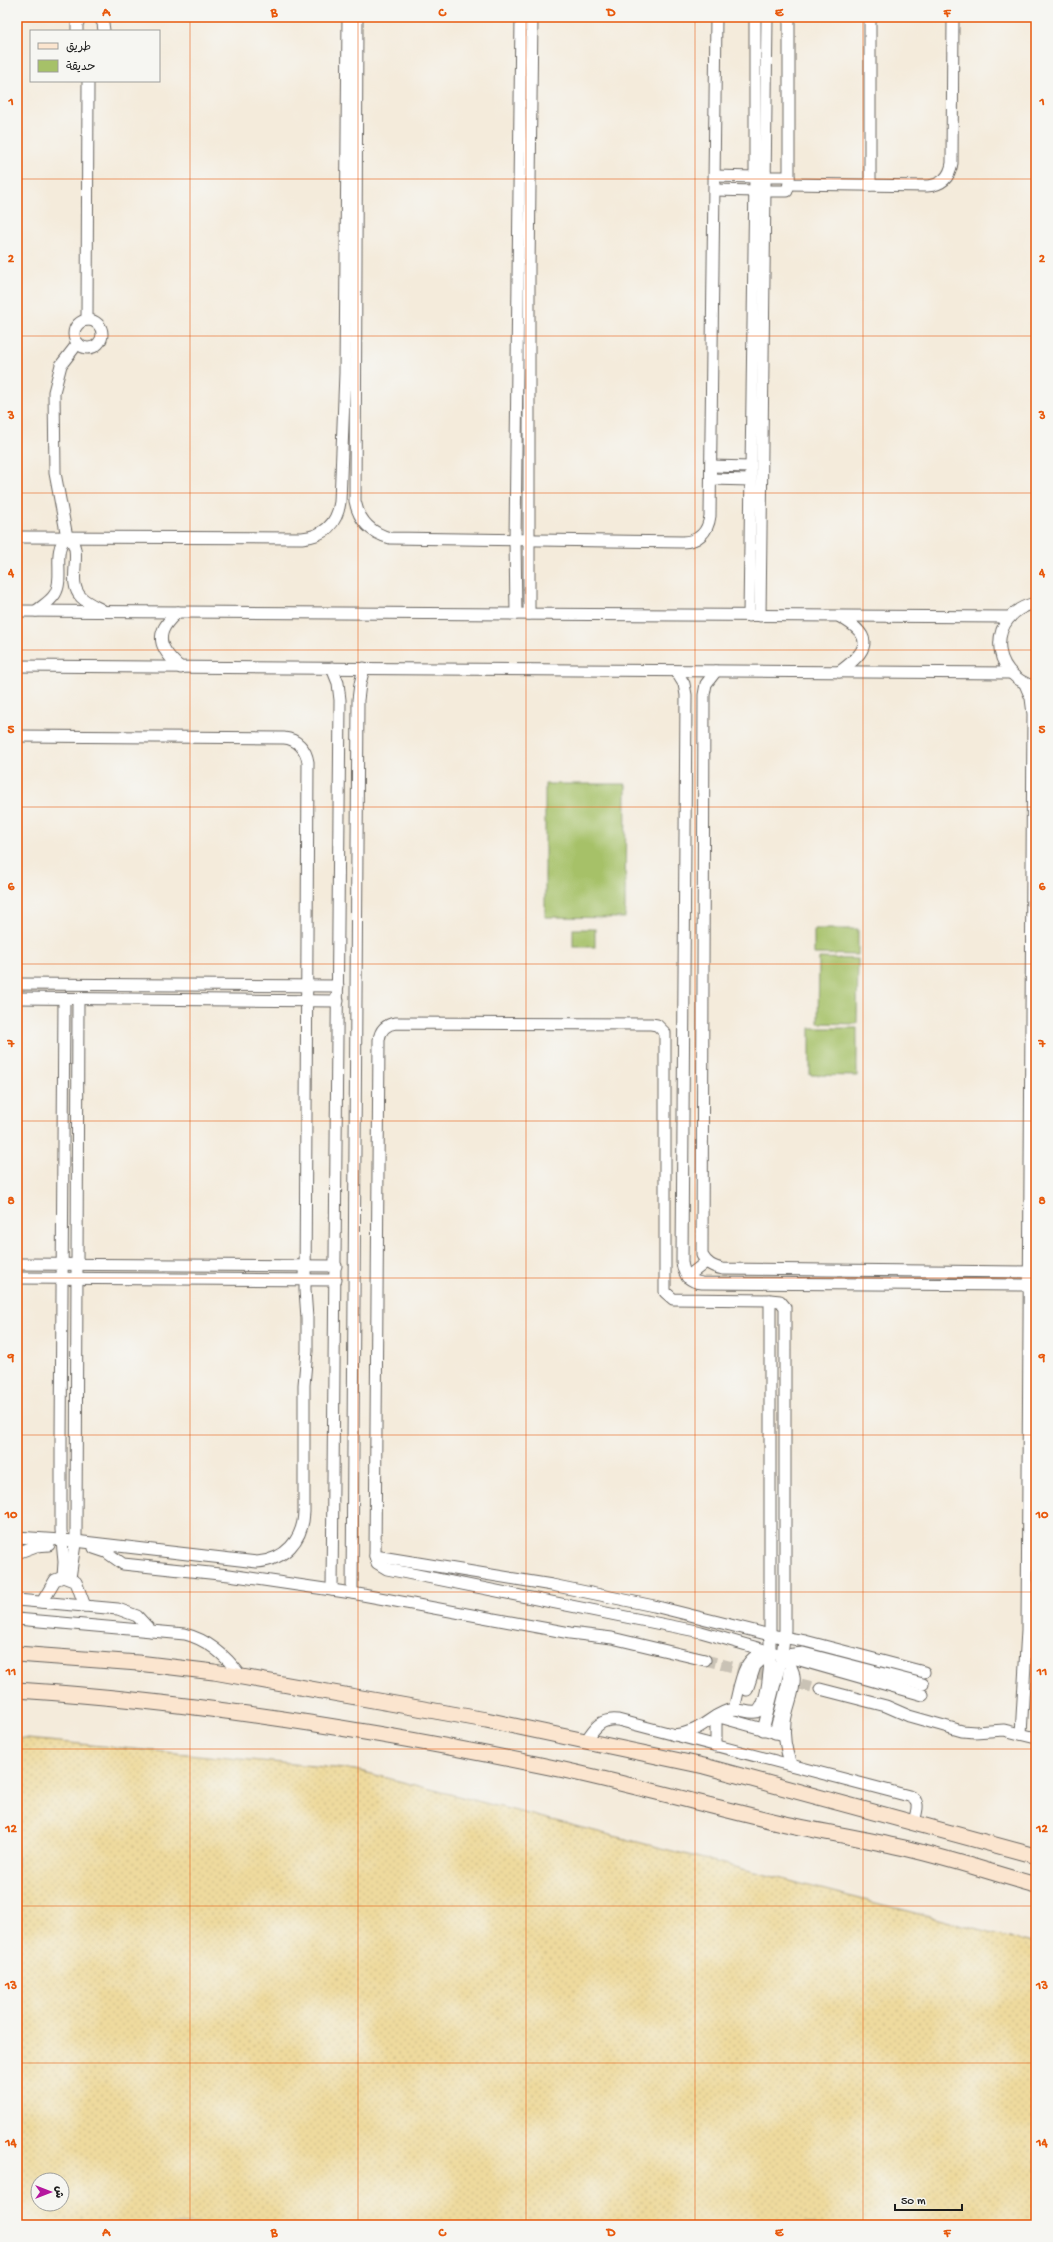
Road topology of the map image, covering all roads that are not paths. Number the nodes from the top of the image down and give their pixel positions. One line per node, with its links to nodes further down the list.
1 (81, 17): 13 (street)
2 (99, 17): 14 (street)
3 (348, 17): 29 (street)
4 (357, 17): 30 (street)
5 (521, 17): 30 (street)
6 (532, 17): 31 (street)
7 (716, 17): 16 (street)
8 (755, 17): 17 (street)
9 (767, 17): 17 (street)
10 (789, 17): 18 (street)
11 (870, 17): 19 (street)
12 (954, 17): 19 (street)
13 (77, 30)
14 (104, 30)
15 (88, 82): 22 (street)
16 (715, 176): 17 (street); 20 (street)
17 (761, 177): 18 (street); 21 (street)
18 (789, 180): 19 (street); 21 (street)
19 (870, 184)
20 (715, 190): 21 (street); 24 (street)
21 (760, 191): 25 (street); 41 (street)
22 (88, 320): 23 (street); 23 (street)
23 (78, 343): 29 (street)
24 (711, 466): 25 (street); 26 (street)
25 (750, 467): 27 (street)
26 (711, 480): 27 (street); 31 (street)
27 (750, 480): 41 (street)
28 (17, 537): 29 (street)
29 (67, 537): 32 (street); 33 (street)
30 (515, 540): 31 (street); 39 (street)
31 (528, 540): 40 (street)
32 (60, 574): 33 (street); 36 (street)
33 (74, 574): 37 (street)
34 (1036, 603): 43 (street)
35 (17, 611): 36 (street)
36 (36, 611): 37 (street)
37 (105, 611): 38 (street)
38 (178, 612): 39 (street); 45 (street)
39 (516, 614): 40 (street)
40 (529, 614): 41 (street)
41 (754, 616): 42 (street)
42 (839, 616): 43 (street); 50 (street)
43 (1010, 617): 51 (street)
44 (17, 666): 45 (street)
45 (180, 668): 46 (street)
46 (332, 668): 47 (street); 57 (street)
47 (364, 668): 48 (street); 58 (street)
48 (676, 671): 49 (street); 54 (street)
49 (716, 671): 50 (street); 55 (street)
50 (839, 672): 51 (street)
51 (1010, 673): 52 (street)
52 (1031, 686): 56 (street)
53 (17, 736): 60 (street)
54 (685, 796): 55 (street); 70 (street)
55 (704, 797): 71 (street)
56 (1034, 839): 69 (street)
57 (338, 840): 58 (street); 61 (street)
58 (357, 840): 67 (street)
59 (17, 984): 60 (street)
60 (307, 986): 61 (street); 65 (street)
61 (338, 986): 66 (street)
62 (17, 998): 63 (street)
63 (64, 999): 64 (street); 74 (street)
64 (78, 999): 65 (street); 75 (street)
65 (307, 1001): 66 (street); 76 (street)
66 (338, 1001): 68 (street)
67 (356, 1116): 68 (street); 88 (street)
68 (337, 1117): 77 (street)
69 (1033, 1204): 78 (street)
70 (683, 1217): 71 (street); 79 (street)
71 (702, 1217): 72 (street)
72 (706, 1262): 78 (street); 79 (street)
73 (17, 1264): 74 (street)
74 (62, 1264): 75 (street); 81 (street)
75 (76, 1264): 76 (street); 82 (street)
76 (305, 1266): 77 (street); 83 (street)
77 (336, 1266): 84 (street)
78 (1029, 1272): 85 (street)
79 (687, 1277): 85 (street)
80 (17, 1278): 81 (street)
81 (62, 1278): 82 (street); 91 (street)
82 (76, 1278): 83 (street); 91 (street)
83 (305, 1280): 84 (street); 91 (street)
84 (336, 1280): 89 (street)
85 (1029, 1285): 87 (street)
86 (770, 1300): 93 (street); 105 (street); 106 (street)
87 (1032, 1398): 112 (street)
88 (353, 1438): 89 (street); 98 (street)
89 (334, 1439): 97 (street)
90 (17, 1537): 91 (street)
91 (68, 1544): 92 (street); 95 (street); 97 (street)
92 (17, 1553)
93 (375, 1556): 94 (street); 96 (street)
94 (462, 1569): 96 (street); 103 (street)
95 (67, 1578): 100 (street); 101 (street)
96 (458, 1584): 107 (street)
97 (332, 1590): 98 (street)
98 (352, 1593): 111 (street)
99 (17, 1600): 100 (street)
100 (42, 1602): 101 (street)
101 (85, 1606): 104 (street)
102 (17, 1619): 104 (street)
103 (742, 1628): 105 (street); 107 (street)
104 (151, 1631): 114 (street)
105 (770, 1635): 106 (street); 108 (street)
106 (785, 1638): 110 (street); 113 (street)
107 (737, 1643): 108 (street)
108 (770, 1652): 110 (street); 118 (street); 118 (street)
109 (17, 1654): 114 (main road)
110 (782, 1656): 117 (street); 120 (street); 121 (street)
111 (705, 1660)
112 (1031, 1665): 122 (street)
113 (924, 1672)
114 (242, 1676): 125 (main road)
115 (820, 1689): 122 (street)
116 (17, 1690): 130 (main road)
117 (923, 1690)
118 (738, 1709): 119 (street)
119 (716, 1716): 120 (street); 123 (street); 126 (street)
120 (763, 1730): 121 (street)
121 (779, 1734): 127 (street)
122 (1021, 1734): 124 (street)
123 (674, 1735): 125 (street); 126 (street)
124 (1035, 1736)
125 (586, 1741): 128 (main road)
126 (716, 1746): 127 (street)
127 (791, 1765): 128 (street)
128 (914, 1822): 129 (main road)
129 (1036, 1856)
130 (1036, 1885)

